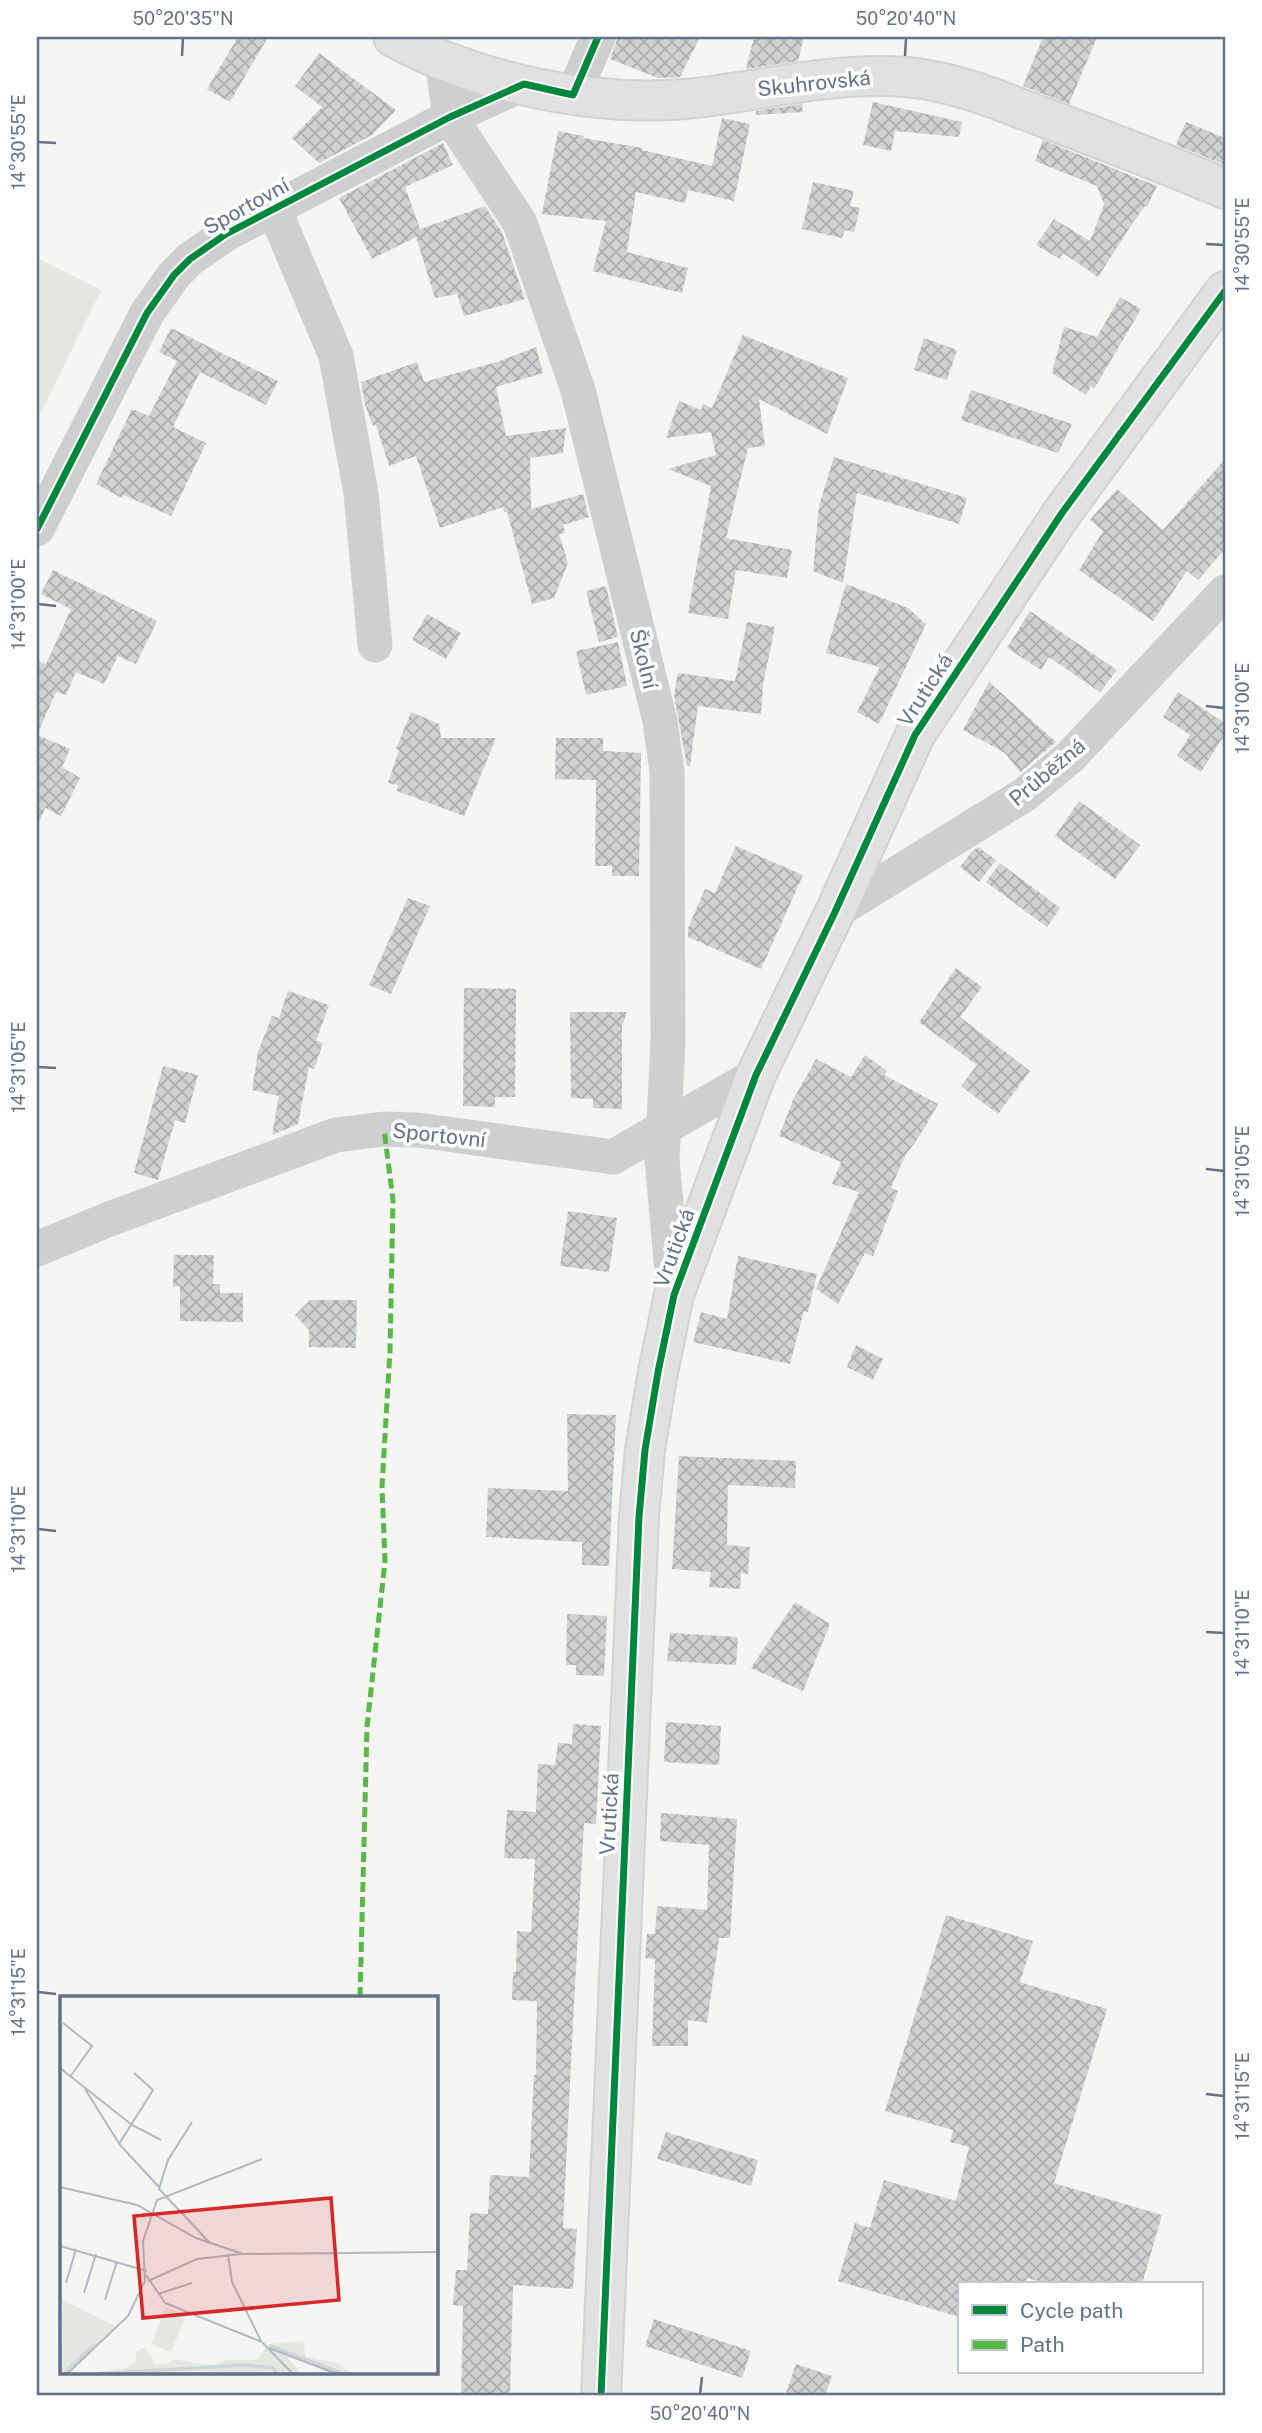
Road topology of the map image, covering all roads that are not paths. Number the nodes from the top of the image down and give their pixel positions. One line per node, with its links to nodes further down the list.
1 (393, 37): 3 (street, Skuhrovská)
2 (598, 37): 5 (street)
3 (442, 61): 4 (street, Skuhrovská); 6 (street, Školní)
4 (524, 84): 5 (street, Skuhrovská); 6 (street, Sportovní)
5 (573, 95): 7 (street, Skuhrovská)
6 (450, 117): 8 (street, Sportovní); 15 (street, Školní)
7 (1225, 189)
8 (274, 209): 10 (street, Sportovní); 12 (street, Sportovní)
9 (1225, 291): 13 (street, Vrutická)
10 (37, 529)
11 (1225, 592): 13 (street, Průběžná)
12 (375, 645)
13 (835, 912): 14 (street, Vrutická)
14 (756, 1075): 15 (street, Sportovní); 17 (street, Vrutická)
15 (662, 1130): 16 (street, Sportovní); 17 (street, Školní)
16 (37, 1249)
17 (674, 1294): 18 (street, Vrutická)
18 (601, 2396)

